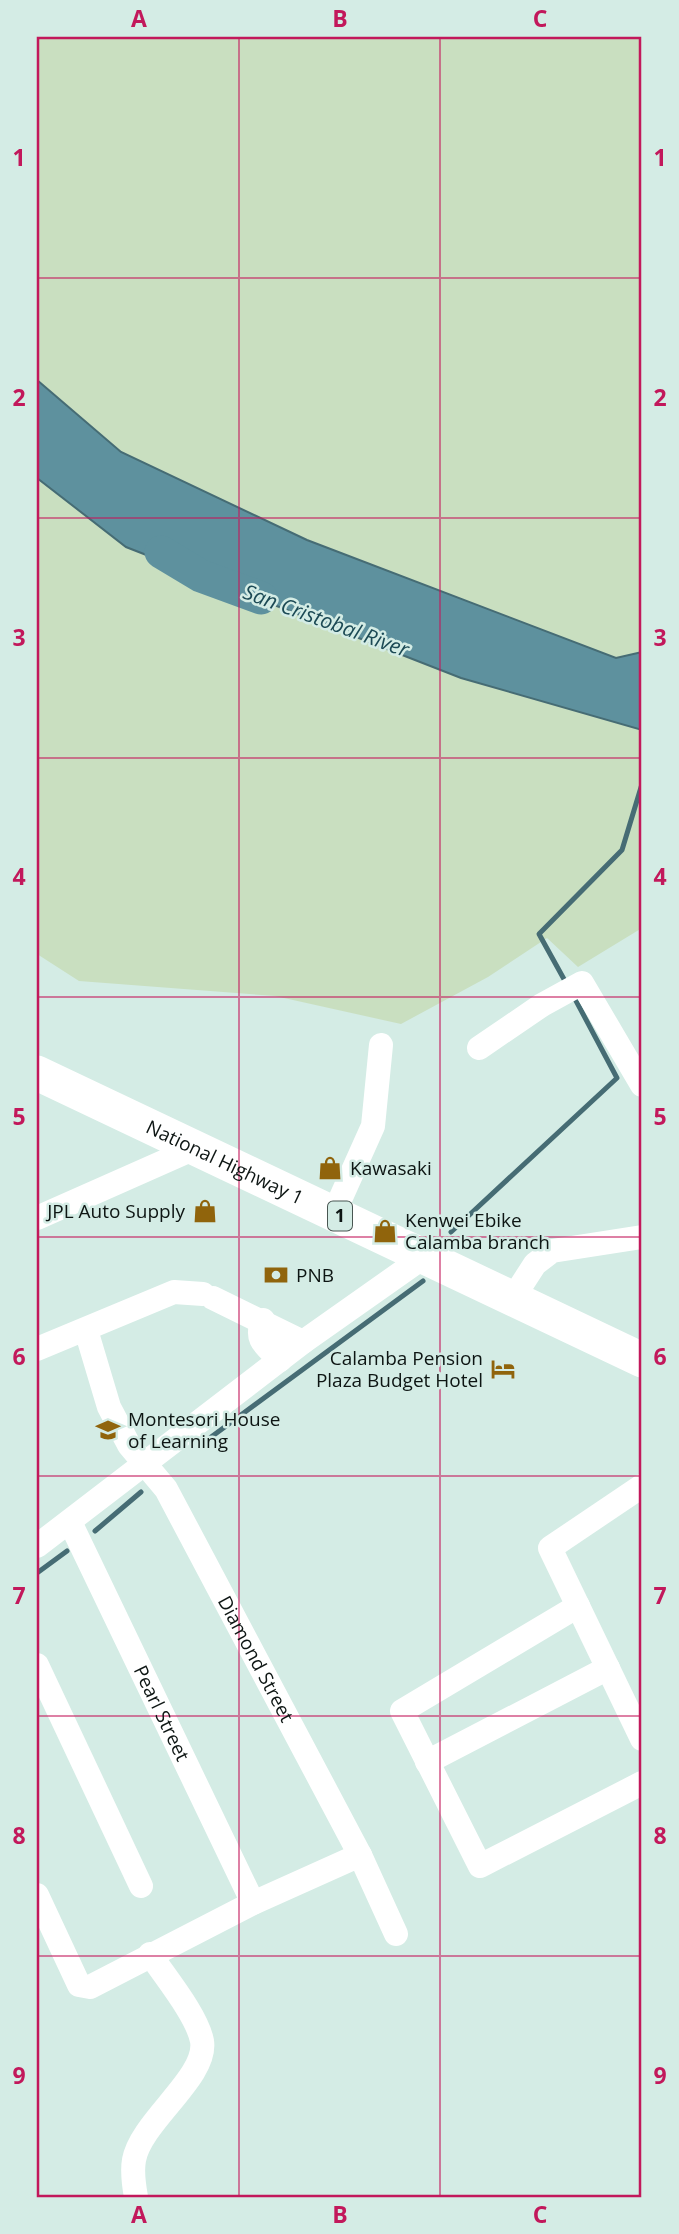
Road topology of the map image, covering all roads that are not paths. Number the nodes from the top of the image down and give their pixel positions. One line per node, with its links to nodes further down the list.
1 (381, 1045): 6 (street)
2 (479, 1048): 4 (street)
3 (37, 1073): 5 (highway, National Highway 1 / 1)
4 (642, 1085)
5 (195, 1148): 6 (highway, National Highway 1 / 1); 7 (street)
6 (334, 1213): 9 (highway, National Highway 1 / 1)
7 (37, 1218)
8 (642, 1237): 10 (street)
9 (425, 1256): 10 (highway, National Highway 1 / 1); 13 (street)
10 (513, 1298): 16 (highway, National Highway 1 / 1)
11 (262, 1320): 12 (street); 13 (street); 15 (street)
12 (86, 1330): 14 (street); 17 (street, Diamond Street)
13 (303, 1342): 15 (street)
14 (37, 1349)
15 (280, 1360): 17 (street)
16 (642, 1360)
17 (146, 1465): 19 (street); 27 (street, Diamond Street)
18 (642, 1486): 21 (street)
19 (69, 1522): 20 (street); 30 (street, Pearl Street)
20 (39, 1535)
21 (578, 1606): 23 (street); 25 (street)
22 (37, 1665): 28 (street)
23 (608, 1668): 24 (street); 25 (street)
24 (642, 1739)
25 (427, 1762): 26 (street)
26 (642, 1783)
27 (360, 1855): 30 (street); 31 (street, Diamond Street)
28 (141, 1886)
29 (37, 1895): 32 (street)
30 (253, 1903): 32 (street)
31 (396, 1934)
32 (150, 1954): 33 (street)
33 (136, 2197)

